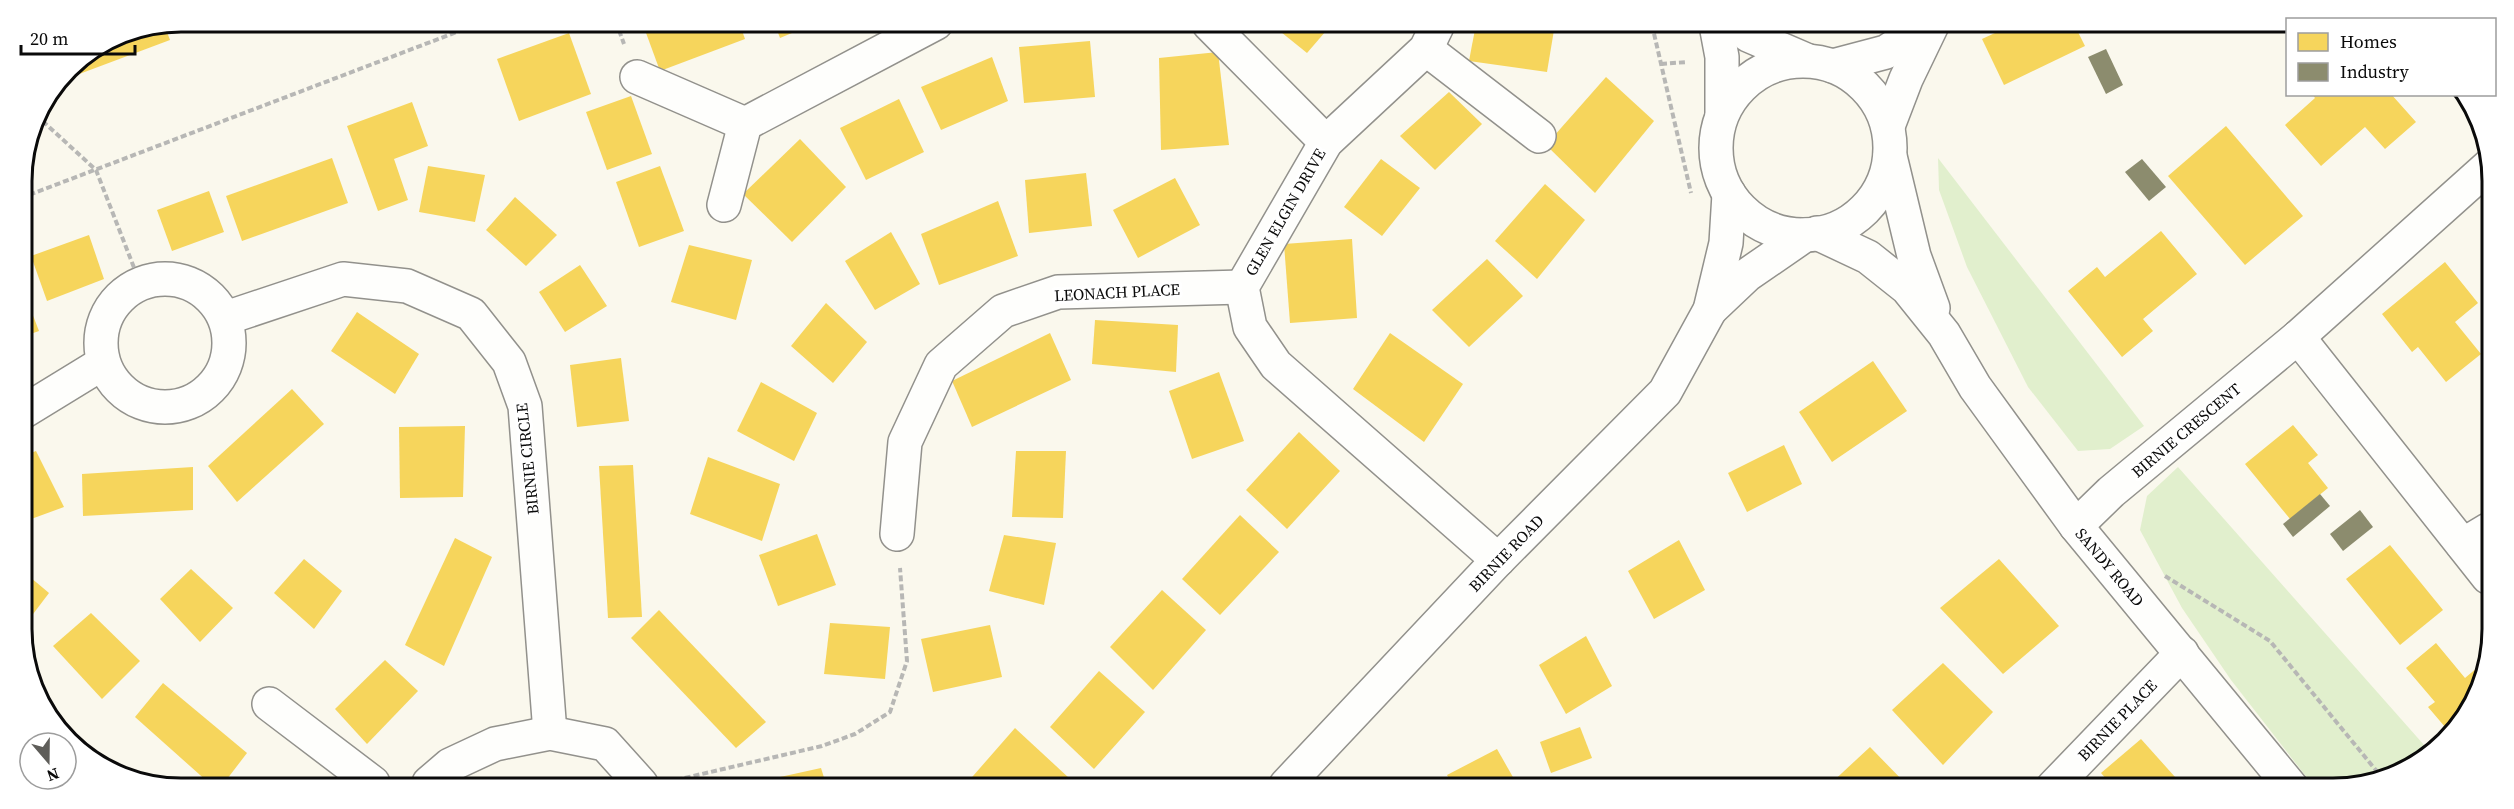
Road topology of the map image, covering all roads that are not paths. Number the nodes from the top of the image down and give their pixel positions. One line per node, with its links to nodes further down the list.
1 (919, 32): 11 (street)
2 (1217, 32): 14 (street)
3 (1717, 32): 10 (street)
4 (1745, 32): 8 (street)
5 (1919, 32): 8 (street)
6 (1927, 32): 13 (street)
7 (1432, 37): 12 (street, GLEN ELGIN DRIVE); 14 (street, GLEN ELGIN DRIVE)
8 (1820, 63): 10 (street); 13 (street)
9 (638, 77): 11 (street)
10 (1722, 114): 16 (street)
11 (745, 124): 17 (street)
12 (1539, 136)
13 (1889, 141): 18 (street); 22 (street, SANDY ROAD)
14 (1326, 142): 19 (street, GLEN ELGIN DRIVE)
15 (2482, 172): 23 (street, BIRNIE CRESCENT)
16 (1729, 194): 18 (street); 20 (street, BIRNIE ROAD)
17 (724, 205)
18 (1811, 234): 20 (street, BIRNIE ROAD); 22 (street, SANDY ROAD)
19 (1242, 287): 27 (street, LEONACH PLACE); 30 (street, GLEN ELGIN DRIVE)
20 (1710, 310): 30 (street, BIRNIE ROAD)
21 (226, 318): 24 (street); 24 (street); 33 (street, BIRNIE CIRCLE)
22 (1944, 334): 26 (street, SANDY ROAD)
23 (2298, 337): 26 (street, BIRNIE CRESCENT); 28 (street)
24 (104, 363): 25 (street)
25 (32, 407)
26 (2076, 526): 31 (street, SANDY ROAD)
27 (897, 534)
28 (2476, 538): 29 (street)
29 (2482, 558)
30 (1498, 560): 34 (street, BIRNIE ROAD)
31 (2182, 653): 35 (street, BIRNIE PLACE); 36 (street, SANDY ROAD)
32 (269, 704): 37 (street)
33 (550, 733): 38 (street); 39 (street)
34 (1293, 777)
35 (2063, 777)
36 (2283, 777)
37 (366, 778)
38 (435, 778)
39 (650, 778)

